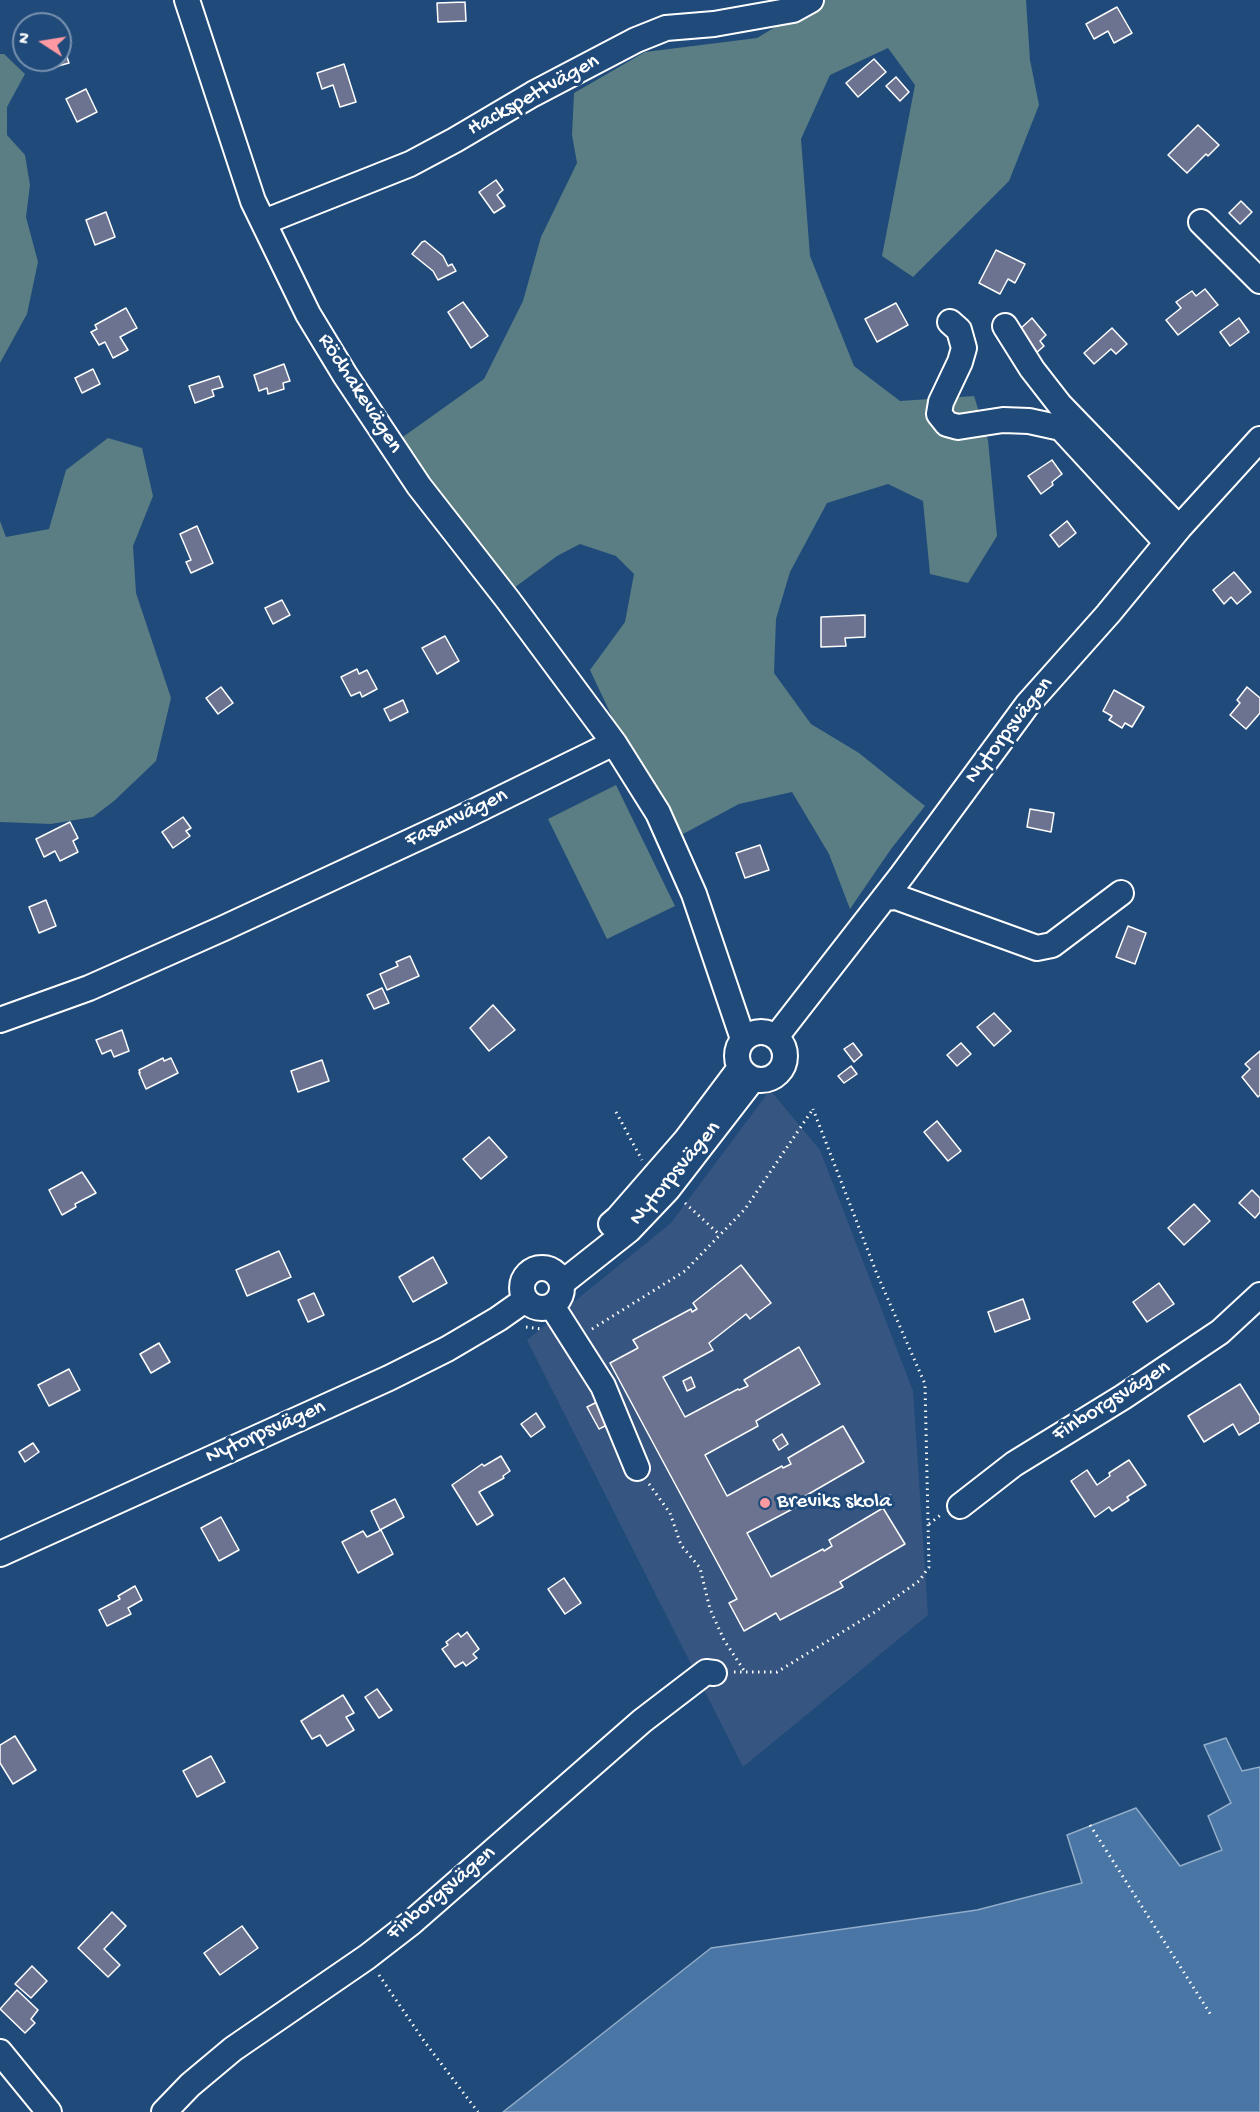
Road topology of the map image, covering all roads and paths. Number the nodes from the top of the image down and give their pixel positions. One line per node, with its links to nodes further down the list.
1 (188, 0): 3 (street, Rödhakevägen)
2 (811, 0): 3 (street, Hackspettvägen)
3 (264, 222): 10 (street, Rödhakevägen)
4 (1201, 222): 5 (street)
5 (1260, 281)
6 (950, 322): 9 (street)
7 (1005, 326): 9 (street)
8 (1260, 439): 9 (street, Nytorpsvägen)
9 (1173, 535): 12 (street, Nytorpsvägen)
10 (614, 743): 13 (street, Fasanvägen); 15 (street)
11 (1121, 893): 12 (street)
12 (884, 898): 14 (street, Nytorpsvägen)
13 (0, 1020)
14 (776, 1037): 15 (street); 16 (street)
15 (743, 1039): 16 (street)
16 (746, 1073): 18 (street, Nytorpsvägen)
17 (813, 1109): 25 (path)
18 (558, 1277): 20 (street); 21 (street)
19 (1260, 1295): 23 (street, Finborgsvägen)
20 (525, 1300): 21 (street); 24 (street, Nytorpsvägen)
21 (552, 1306): 22 (street)
22 (637, 1468): 25 (path)
23 (960, 1506)
24 (0, 1554)
25 (745, 1672): 26 (path)
26 (714, 1673): 28 (street, Finborgsvägen)
27 (1090, 1825): 29 (path)
28 (367, 1957): 32 (street, Finborgsvägen); 33 (path)
29 (1211, 2015)
30 (0, 2052): 31 (street)
31 (50, 2112)
32 (164, 2112)
33 (478, 2112)

